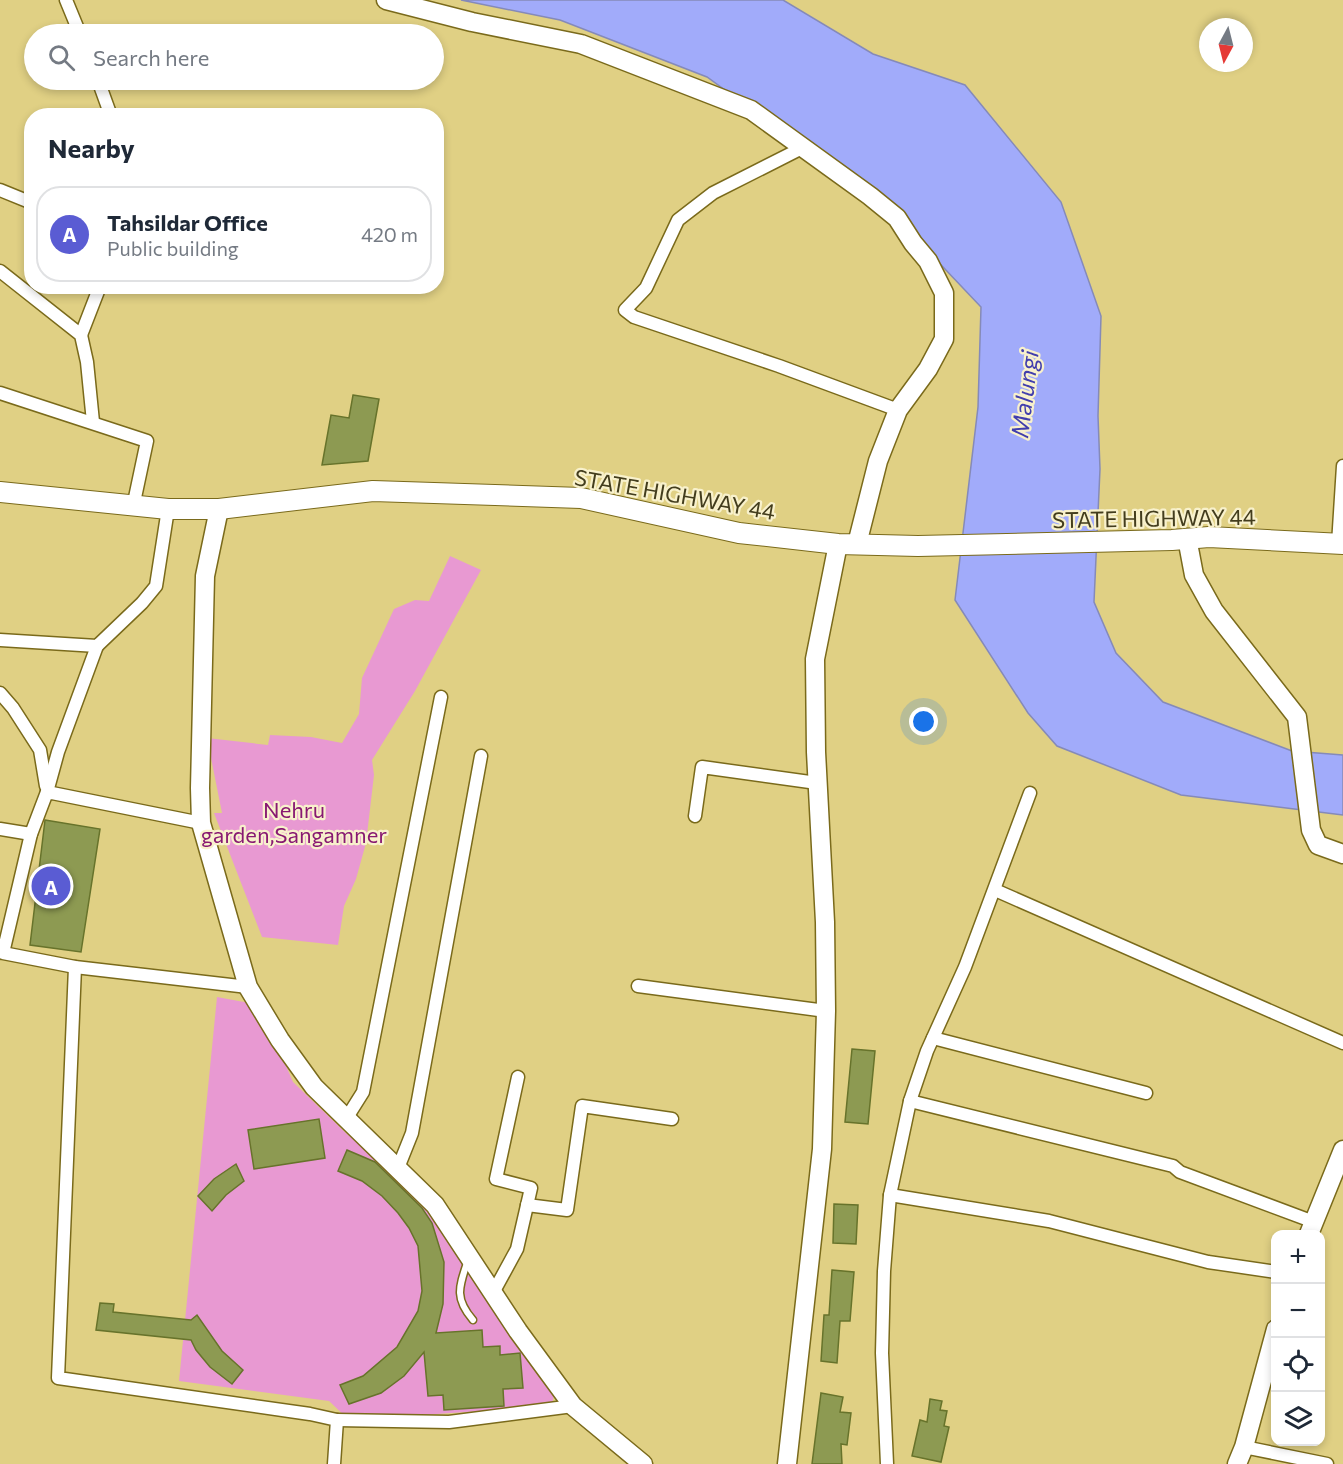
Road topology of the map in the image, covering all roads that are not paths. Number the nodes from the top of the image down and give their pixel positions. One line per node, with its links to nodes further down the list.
1 (66, 0): 3 (street)
2 (386, 0): 6 (street)
3 (75, 24)
4 (102, 90): 5 (street)
5 (108, 108)
6 (802, 148): 15 (street); 15 (street)
7 (0, 190): 8 (street)
8 (24, 200)
9 (0, 271): 10 (street)
10 (24, 290)
11 (29, 294): 13 (street)
12 (97, 294): 13 (street)
13 (81, 335): 16 (street)
14 (0, 393): 16 (street)
15 (898, 410): 23 (street)
16 (93, 422): 19 (street)
17 (1343, 466): 24 (street)
18 (0, 492): 19 (main road, STATE HIGHWAY 44)
19 (134, 507): 21 (main road, STATE HIGHWAY 44)
20 (219, 508): 21 (main road, STATE HIGHWAY 44); 23 (main road, STATE HIGHWAY 44); 34 (street)
21 (168, 509): 26 (street)
22 (1179, 539): 23 (main road, STATE HIGHWAY 44); 24 (main road, STATE HIGHWAY 44); 37 (street)
23 (848, 544): 30 (street)
24 (1341, 544)
25 (0, 640): 26 (street)
26 (97, 646): 31 (street)
27 (0, 693): 31 (street)
28 (441, 697): 49 (street)
29 (481, 756): 52 (street)
30 (818, 783): 33 (street); 43 (street)
31 (47, 792): 34 (street); 36 (street)
32 (1030, 793): 38 (street)
33 (695, 816)
34 (201, 823): 42 (street)
35 (0, 829): 36 (street)
36 (32, 834): 39 (street)
37 (1343, 854)
38 (995, 890): 44 (street); 45 (street)
39 (2, 953): 40 (street)
40 (75, 967): 42 (street); 62 (street)
41 (638, 986): 43 (street)
42 (248, 987): 49 (street)
43 (826, 1011): 66 (street)
44 (933, 1038): 47 (street); 48 (street)
45 (1343, 1043)
46 (518, 1077): 54 (street)
47 (1146, 1093)
48 (910, 1101): 53 (street); 55 (street)
49 (346, 1119): 52 (street)
50 (672, 1119): 54 (street)
51 (1343, 1149): 55 (street)
52 (398, 1168): 56 (street)
53 (890, 1195): 57 (street); 67 (street)
54 (527, 1205): 58 (street)
55 (1312, 1228)
56 (469, 1257): 58 (street); 59 (lane)
57 (1271, 1271)
58 (492, 1293): 61 (street)
59 (473, 1320)
60 (1273, 1338): 63 (street)
61 (573, 1406): 62 (street); 65 (street)
62 (337, 1420): 64 (street)
63 (1244, 1447): 68 (street); 69 (street)
64 (334, 1464)
65 (643, 1464)
66 (787, 1464)
67 (887, 1464)
68 (1237, 1464)
69 (1327, 1464)

